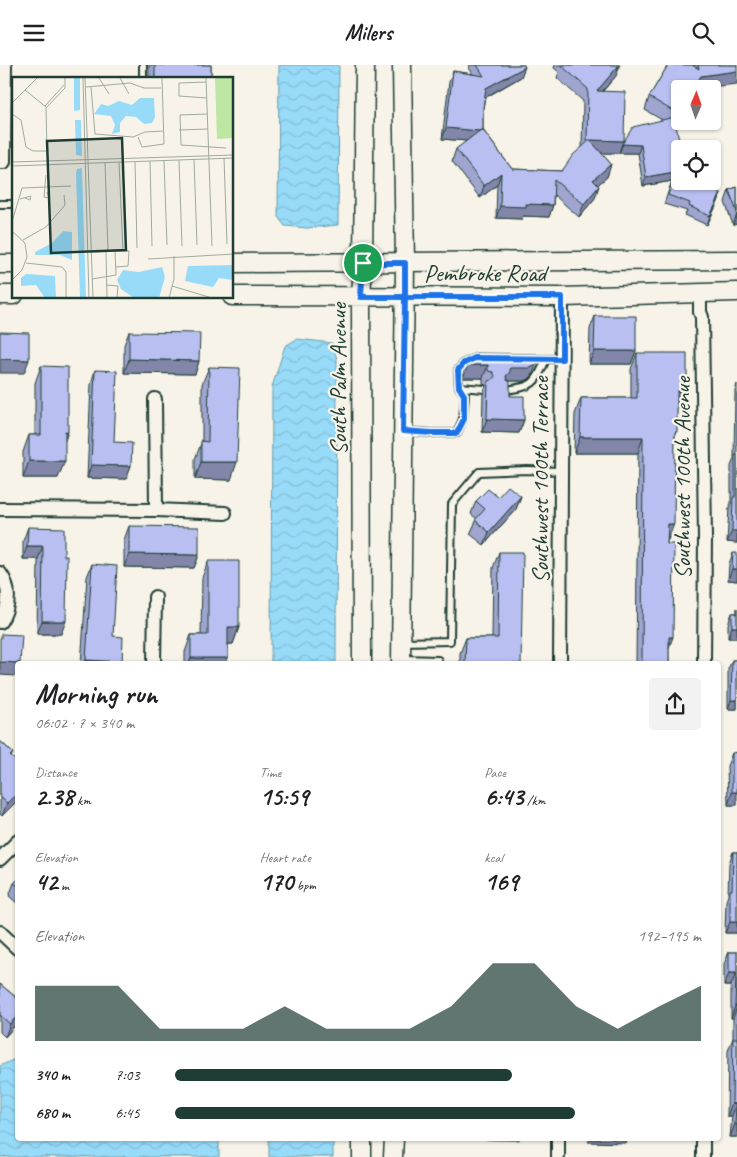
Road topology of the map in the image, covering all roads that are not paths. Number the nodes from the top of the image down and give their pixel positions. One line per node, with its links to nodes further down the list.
1 (5, 65): 4 (street)
2 (365, 65): 7 (main road, South Palm Avenue)
3 (402, 65): 8 (main road)
4 (2, 162)
5 (737, 260): 8 (main road, Pembroke Road)
6 (234, 263): 7 (main road, Pembroke Road)
7 (363, 263): 8 (main road, Pembroke Road); 12 (main road, South Palm Avenue)
8 (405, 263): 13 (main road)
9 (700, 292): 10 (main road, Pembroke Road); 14 (main road, Pembroke Road); 40 (street, Southwest 100th Avenue)
10 (737, 292)
11 (234, 296): 12 (main road, Pembroke Road)
12 (361, 297): 13 (main road, Pembroke Road); 36 (main road, South Palm Avenue)
13 (405, 297): 14 (main road, Pembroke Road); 25 (main road)
14 (562, 297): 17 (street, Southwest 100th Terrace)
15 (526, 359): 16 (lane)
16 (546, 359): 17 (lane); 22 (lane)
17 (562, 359): 26 (street, Southwest 100th Terrace)
18 (480, 365): 21 (lane)
19 (480, 380): 21 (lane)
20 (516, 380): 22 (lane)
21 (459, 387): 25 (lane)
22 (516, 389): 23 (lane)
23 (506, 390)
24 (155, 399): 28 (street)
25 (403, 431): 33 (main road)
26 (561, 471): 33 (lane); 39 (street, Southwest 100th Terrace)
27 (0, 509): 28 (street)
28 (156, 510): 29 (street)
29 (225, 513)
30 (0, 573): 32 (street)
31 (155, 597): 35 (street)
32 (0, 622)
33 (401, 642): 37 (main road)
34 (438, 660): 38 (lane)
35 (154, 661)
36 (362, 661)
37 (401, 661)
38 (420, 661)
39 (560, 661)
40 (704, 661)
41 (15, 844): 42 (street)
42 (0, 859)
43 (0, 932): 44 (street)
44 (15, 946)
45 (362, 1141): 49 (main road)
46 (394, 1141): 50 (main road)
47 (558, 1141): 51 (street)
48 (703, 1141): 52 (street)
49 (362, 1157)
50 (393, 1157)
51 (558, 1157)
52 (703, 1157)

